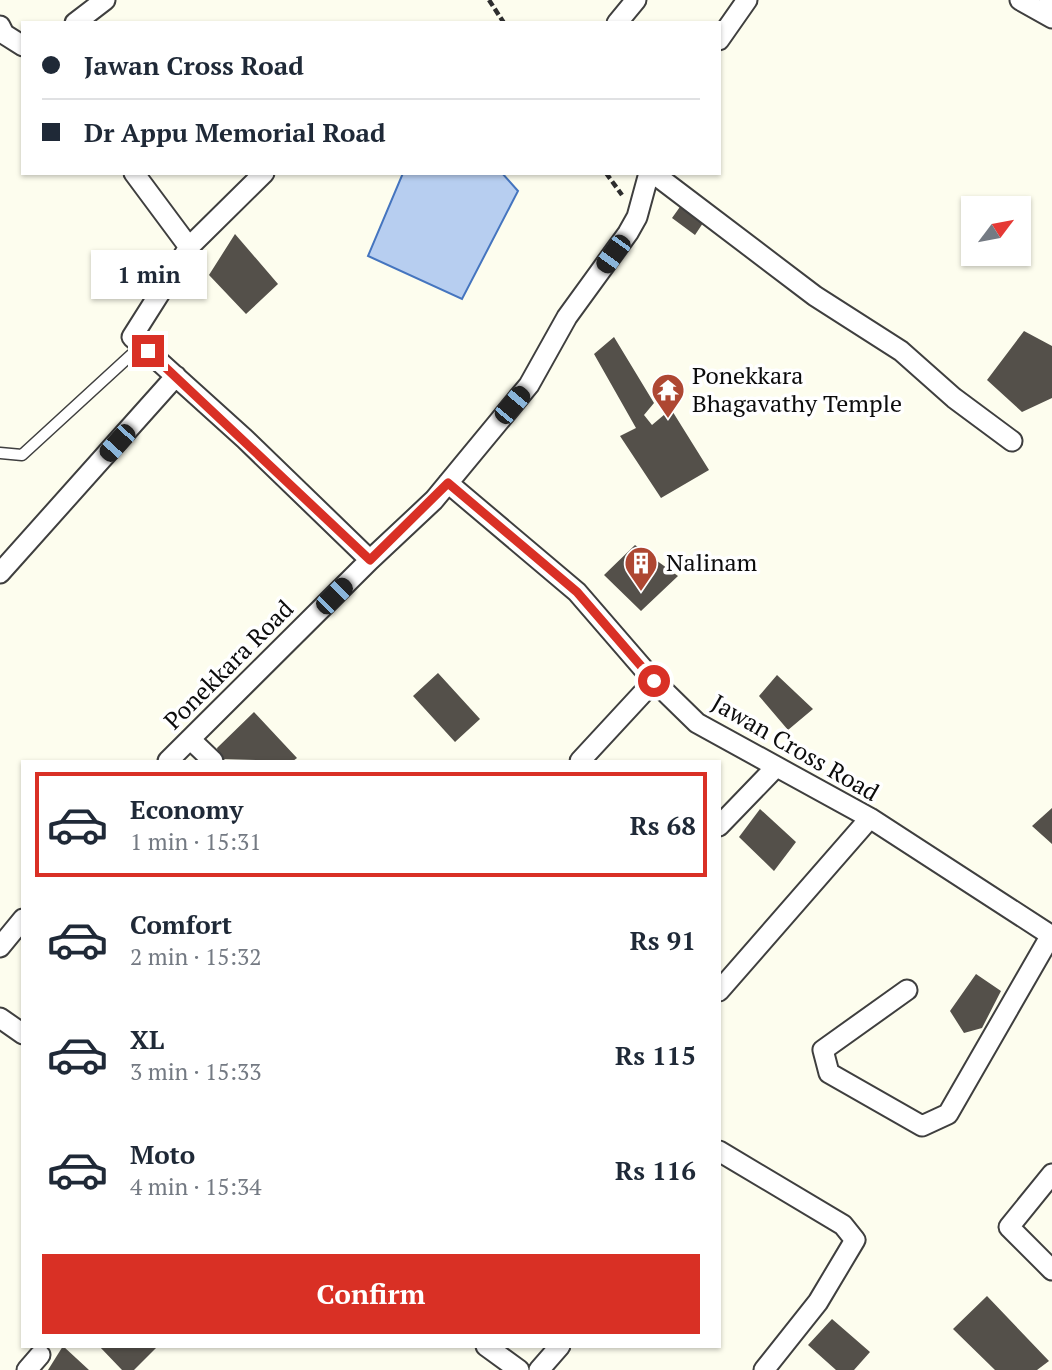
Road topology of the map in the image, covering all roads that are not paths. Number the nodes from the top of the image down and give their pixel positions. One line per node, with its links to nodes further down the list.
1 (104, 0): 6 (street)
2 (636, 0): 7 (street)
3 (747, 0): 9 (street)
4 (1020, 0): 5 (street)
5 (1052, 18)
6 (78, 21)
7 (619, 21)
8 (1, 33): 10 (street)
9 (721, 37)
10 (21, 45)
11 (136, 175): 15 (street)
12 (262, 175): 15 (street)
13 (650, 175): 20 (street, Ponekkara Road)
14 (654, 175): 18 (street)
15 (190, 247): 16 (street)
16 (148, 351): 17 (street); 19 (lane)
17 (176, 376): 21 (street); 22 (street)
18 (1012, 440)
19 (0, 453)
20 (448, 483): 21 (street, Ponekkara Road); 23 (street, Jawan Cross Road)
21 (370, 560): 24 (street, Ponekkara Road)
22 (0, 573)
23 (654, 681): 27 (street); 28 (street, Jawan Cross Road)
24 (190, 738): 25 (street, Ponekkara Road); 26 (street)
25 (169, 760)
26 (212, 760)
27 (581, 760)
28 (776, 766): 29 (street, Jawan Cross Road); 30 (street)
29 (870, 818): 32 (street, Jawan Cross Road); 34 (street)
30 (721, 824)
31 (21, 921): 33 (street)
32 (1051, 935): 35 (street)
33 (0, 947)
34 (721, 989)
35 (907, 989)
36 (0, 1018): 37 (street)
37 (21, 1033)
38 (721, 1152): 47 (street)
39 (1052, 1174): 40 (street)
40 (1052, 1270)
41 (488, 1348): 45 (street)
42 (558, 1348): 46 (street)
43 (40, 1355): 44 (street)
44 (27, 1370)
45 (520, 1370)
46 (539, 1370)
47 (764, 1370)

